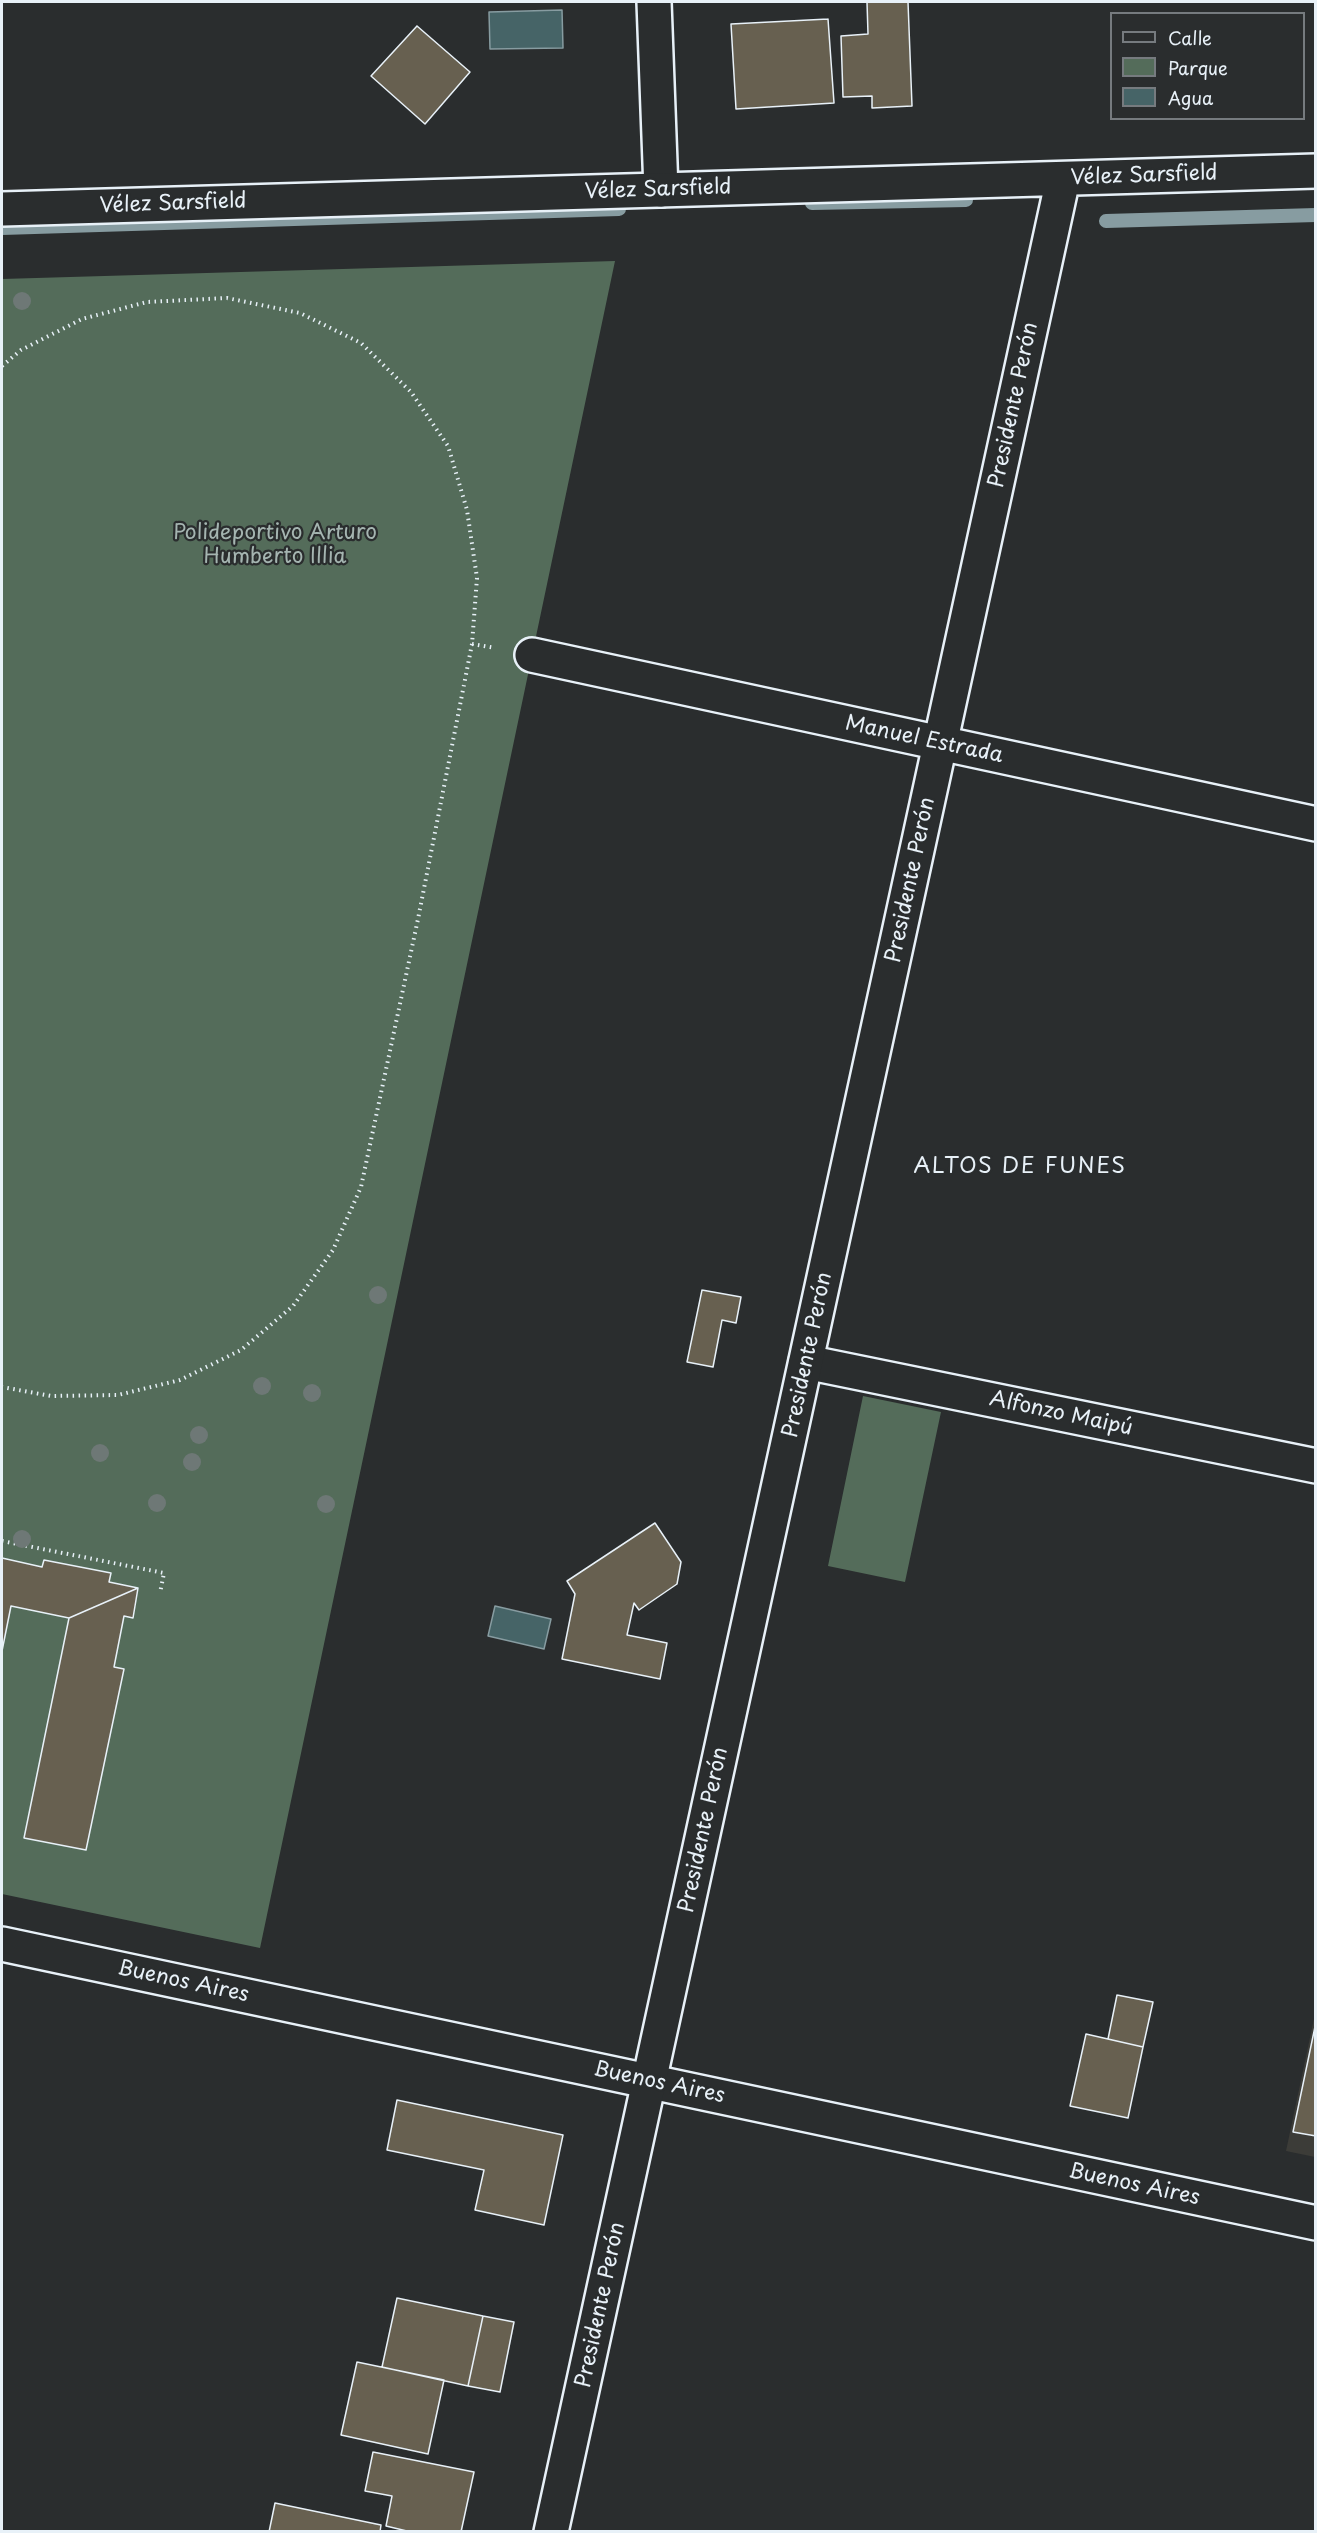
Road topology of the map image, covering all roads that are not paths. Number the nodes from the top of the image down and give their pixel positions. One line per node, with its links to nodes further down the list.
1 (654, 2): 4 (main road)
2 (1316, 171): 3 (main road, Vélez Sarsfield)
3 (1063, 179): 4 (main road, Vélez Sarsfield); 7 (main road, Presidente Perón)
4 (661, 190): 5 (main road, Vélez Sarsfield)
5 (2, 209)
6 (532, 655): 7 (main road, Manuel Estrada)
7 (941, 744): 8 (main road, Manuel Estrada); 9 (main road, Presidente Perón)
8 (1316, 824)
9 (806, 1362): 10 (main road, Alfonzo Maipú); 12 (main road, Presidente Perón)
10 (1316, 1466)
11 (2, 1944): 12 (main road, Buenos Aires)
12 (650, 2082): 13 (main road, Buenos Aires); 14 (main road, Presidente Perón)
13 (1316, 2223)
14 (552, 2532)

